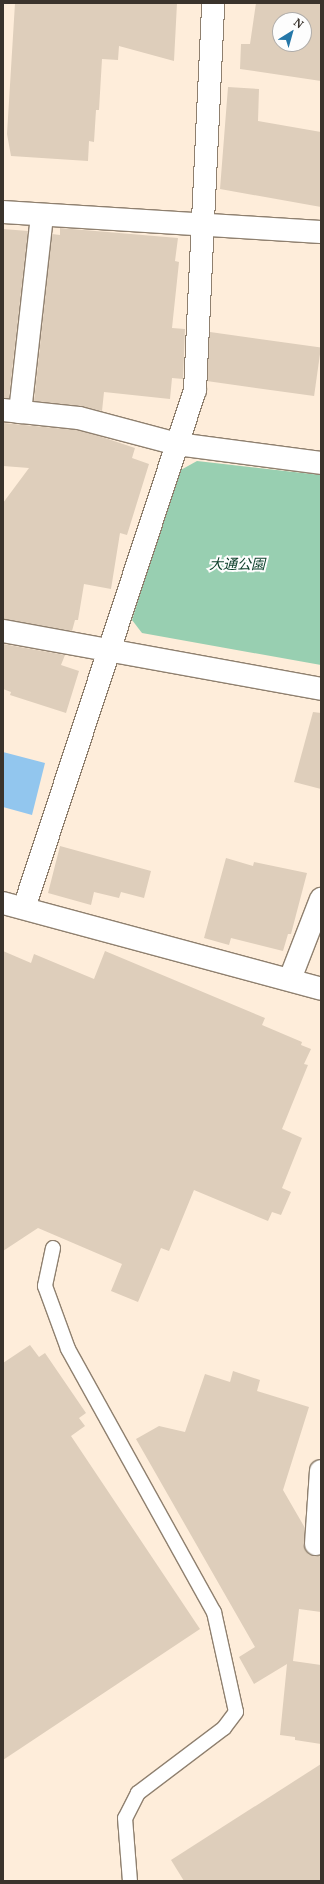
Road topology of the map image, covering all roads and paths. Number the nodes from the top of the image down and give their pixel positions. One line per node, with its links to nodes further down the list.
1 (213, 3): 4 (street)
2 (3, 212): 3 (street)
3 (42, 214): 4 (street); 6 (street)
4 (201, 223): 5 (street); 7 (street)
5 (321, 232)
6 (11, 411): 7 (street)
7 (177, 444): 8 (street); 10 (street)
8 (321, 463)
9 (3, 631): 10 (street)
10 (107, 651): 11 (street); 14 (street)
11 (321, 689)
12 (321, 899): 15 (street)
13 (3, 903): 14 (street)
14 (24, 908): 15 (street)
15 (290, 979): 16 (street)
16 (321, 989)
17 (53, 1248): 20 (lane)
18 (321, 1471): 19 (street)
19 (316, 1544)
20 (130, 1881)

